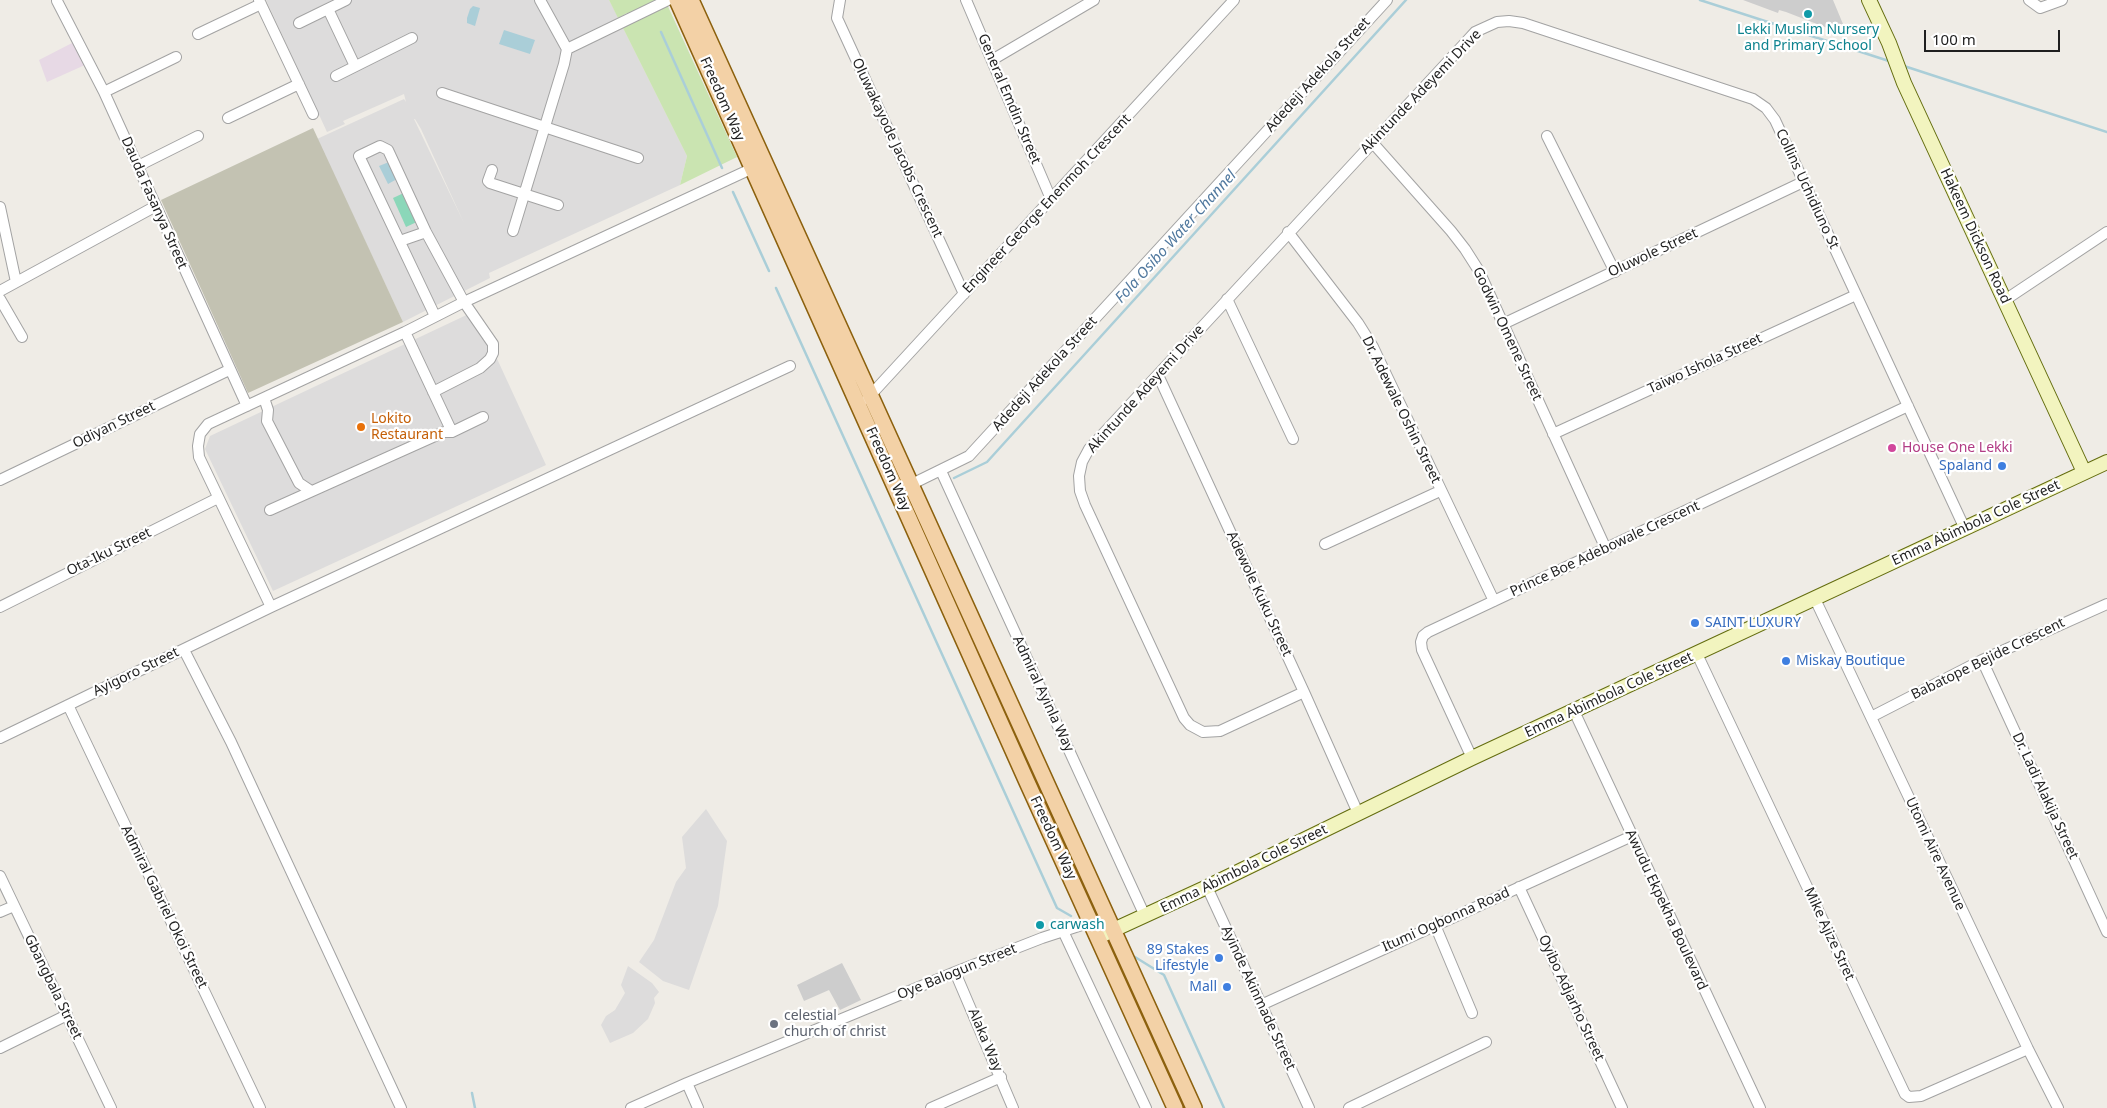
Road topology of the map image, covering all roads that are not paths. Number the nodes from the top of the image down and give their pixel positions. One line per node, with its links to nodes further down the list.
1 (346, 0): 16 (street)
2 (540, 0): 21 (street)
3 (668, 0): 21 (street)
4 (677, 0): 37 (main road, Freedom Way)
5 (691, 0): 67 (main road, Freedom Way)
6 (840, 0): 53 (street, Oluwakayode Jacobs Crescent)
7 (966, 0): 23 (street, General Emdin Street)
8 (1094, 0): 23 (street)
9 (1234, 0): 41 (street, Engineer George Enenmoh Crescent)
10 (1388, 0): 77 (street, Adedeji Adekola Street)
11 (1869, 0): 57 (street, Hakeem Dickson Road)
12 (2029, 0): 13 (street)
13 (2062, 0)
14 (57, 1): 27 (street, Dauda Fasanya Street)
15 (260, 2): 19 (street); 26 (street)
16 (328, 9): 18 (street); 24 (street)
17 (1497, 22): 34 (street, Akintunde Adeyemi Drive); 39 (street, Collins Uchidiuno St)
18 (300, 23)
19 (198, 34)
20 (412, 38): 24 (street)
21 (567, 49): 31 (street)
22 (176, 57): 27 (street)
23 (992, 60): 41 (street, General Emdin Street)
24 (356, 66): 25 (street)
25 (336, 76)
26 (299, 84): 29 (street); 30 (street)
27 (104, 92): 36 (street, Dauda Fasanya Street)
28 (442, 93): 31 (street)
29 (314, 114)
30 (228, 118)
31 (544, 126): 35 (street); 40 (street)
32 (198, 136): 36 (street)
33 (1547, 136): 50 (street)
34 (1372, 142): 47 (street, Akintunde Adeyemi Drive); 60 (street, Godwin Omene Street)
35 (638, 158)
36 (138, 166): 43 (street, Dauda Fasanya Street)
37 (753, 168): 58 (street); 71 (main road, Freedom Way)
38 (492, 170): 40 (street)
39 (1803, 182): 50 (street, Oluwole Street); 54 (street, Collins Uchidiuno St)
40 (524, 194): 42 (street); 45 (street)
41 (1051, 198): 53 (street, Engineer George Enenmoh Crescent)
42 (558, 205)
43 (156, 206): 51 (street); 64 (street, Dauda Fasanya Street)
44 (0, 207): 51 (street)
45 (513, 231)
46 (426, 232): 49 (street); 49 (street); 58 (street)
47 (1288, 232): 55 (street, Akintunde Adeyemi Drive); 81 (street, Dr. Adewale Oshin Street)
48 (2107, 232): 57 (street)
49 (400, 241): 59 (street)
50 (1615, 272): 60 (street, Oluwole Street)
51 (16, 282): 52 (street)
52 (0, 291)
53 (964, 294): 67 (street, Engineer George Enenmoh Crescent)
54 (1856, 295): 70 (street, Collins Uchidiuno St); 74 (street, Taiwo Ishola Street)
55 (1227, 299): 65 (street, Akintunde Adeyemi Drive); 75 (street)
56 (0, 300): 62 (street)
57 (2005, 300): 78 (street, Hakeem Dickson Road)
58 (464, 302): 59 (street); 66 (street)
59 (435, 316): 61 (street)
60 (1503, 324): 74 (street, Godwin Omene Street)
61 (405, 332): 66 (street); 68 (street)
62 (22, 336)
63 (790, 366): 92 (street, Ayigoro Street)
64 (229, 370): 69 (street, Dauda Fasanya Street); 79 (street, Odiyan Street)
65 (1158, 375): 96 (street, Adewole Kuku Street); 96 (street, Akintunde Adeyemi Drive)
66 (433, 392): 73 (street)
67 (871, 394): 71 (street, Engineer George Enenmoh Crescent); 80 (main road, Freedom Way)
68 (264, 398): 69 (street); 82 (street)
69 (247, 406): 83 (street)
70 (1908, 406): 85 (street, Collins Uchidiuno St); 87 (street, Prince Boe Adebowale Crescent)
71 (861, 408): 110 (main road, Freedom Way)
72 (483, 418): 73 (street)
73 (452, 432): 82 (street)
74 (1553, 434): 87 (street, Godwin Omene Street)
75 (1293, 438)
76 (2107, 462): 78 (street, Emma Abimbola Cole Street)
77 (941, 471): 80 (street, Adedeji Adekola Street); 109 (street, Admiral Ayinla Way)
78 (2084, 472): 85 (street, Emma Abimbola Cole Street)
79 (0, 480)
80 (910, 485): 113 (main road, Freedom Way)
81 (1440, 490): 86 (street); 89 (street, Dr. Adewale Oshin Street)
82 (311, 491): 84 (street)
83 (218, 498): 91 (street, Ota-Iku Street); 92 (street)
84 (270, 510)
85 (1965, 529): 88 (street, Emma Abimbola Cole Street)
86 (1325, 544)
87 (1606, 549): 89 (street, Prince Boe Adebowale Crescent)
88 (1815, 599): 94 (street, Emma Abimbola Cole Street); 99 (street, Utomi Aire Avenue)
89 (1494, 601): 101 (street, Prince Boe Adebowale Crescent)
90 (2107, 604): 95 (street, Babatope Bejide Crescent)
91 (0, 606)
92 (271, 607): 93 (street, Ayigoro Street)
93 (184, 650): 97 (street, Ayigoro Street); 127 (street)
94 (1697, 654): 98 (street, Emma Abimbola Cole Street); 122 (street, Mike Ajize Stret)
95 (1982, 660): 99 (street, Babatope Bejide Crescent); 114 (street, Dr. Ladi Alakija Street)
96 (1304, 692): 102 (street, Adewole Kuku Street)
97 (68, 705): 100 (street, Ayigoro Street); 126 (street, Admiral Gabriel Okoi Street)
98 (1574, 711): 101 (street, Emma Abimbola Cole Street); 103 (street, Awudu Ekpekha Boulevard)
99 (1870, 717): 122 (street, Utomi Aire Avenue)
100 (0, 738)
101 (1472, 758): 102 (street, Emma Abimbola Cole Street)
102 (1358, 813): 105 (street, Emma Abimbola Cole Street)
103 (1632, 836): 106 (street, Itumi Ogbonna Road); 138 (street, Awudu Ekpekha Boulevard)
104 (0, 876): 107 (street, Gbangbala Street)
105 (1207, 887): 109 (street, Emma Abimbola Cole Street); 117 (street, Ayinde Akinmade Street)
106 (1519, 887): 111 (street, Itumi Ogbonna Road); 137 (street, Oyibo Adjarho Street)
107 (14, 906): 108 (street); 119 (street, Gbangbala Street)
108 (0, 912)
109 (1146, 916): 113 (street, Emma Abimbola Cole Street)
110 (1091, 922): 112 (street, Oye Balogun Street); 115 (main road, Freedom Way)
111 (1435, 925): 117 (street, Itumi Ogbonna Road); 118 (street)
112 (1063, 931): 116 (street, Oye Balogun Street); 132 (street)
113 (1114, 931): 115 (street); 134 (main road, Freedom Way)
114 (2107, 932)
115 (1098, 937): 133 (main road, Freedom Way)
116 (955, 972): 123 (street, Alaka Way); 124 (street, Oye Balogun Street)
117 (1261, 1005): 135 (street, Ayinde Akinmade Street)
118 (1472, 1013)
119 (67, 1015): 121 (street); 125 (street, Gbangbala Street)
120 (1486, 1042): 136 (street)
121 (0, 1048)
122 (2028, 1049): 139 (street, Utomi Aire Avenue)
123 (1001, 1078): 130 (street); 131 (street, Alaka Way)
124 (687, 1083): 128 (street, Oye Balogun Street); 129 (street)
125 (111, 1108)
126 (260, 1108)
127 (401, 1108)
128 (631, 1108)
129 (698, 1108)
130 (931, 1108)
131 (1013, 1108)
132 (1146, 1108)
133 (1175, 1108)
134 (1194, 1108)
135 (1308, 1108)
136 (1349, 1108)
137 (1622, 1108)
138 (1760, 1108)
139 (2058, 1108)

